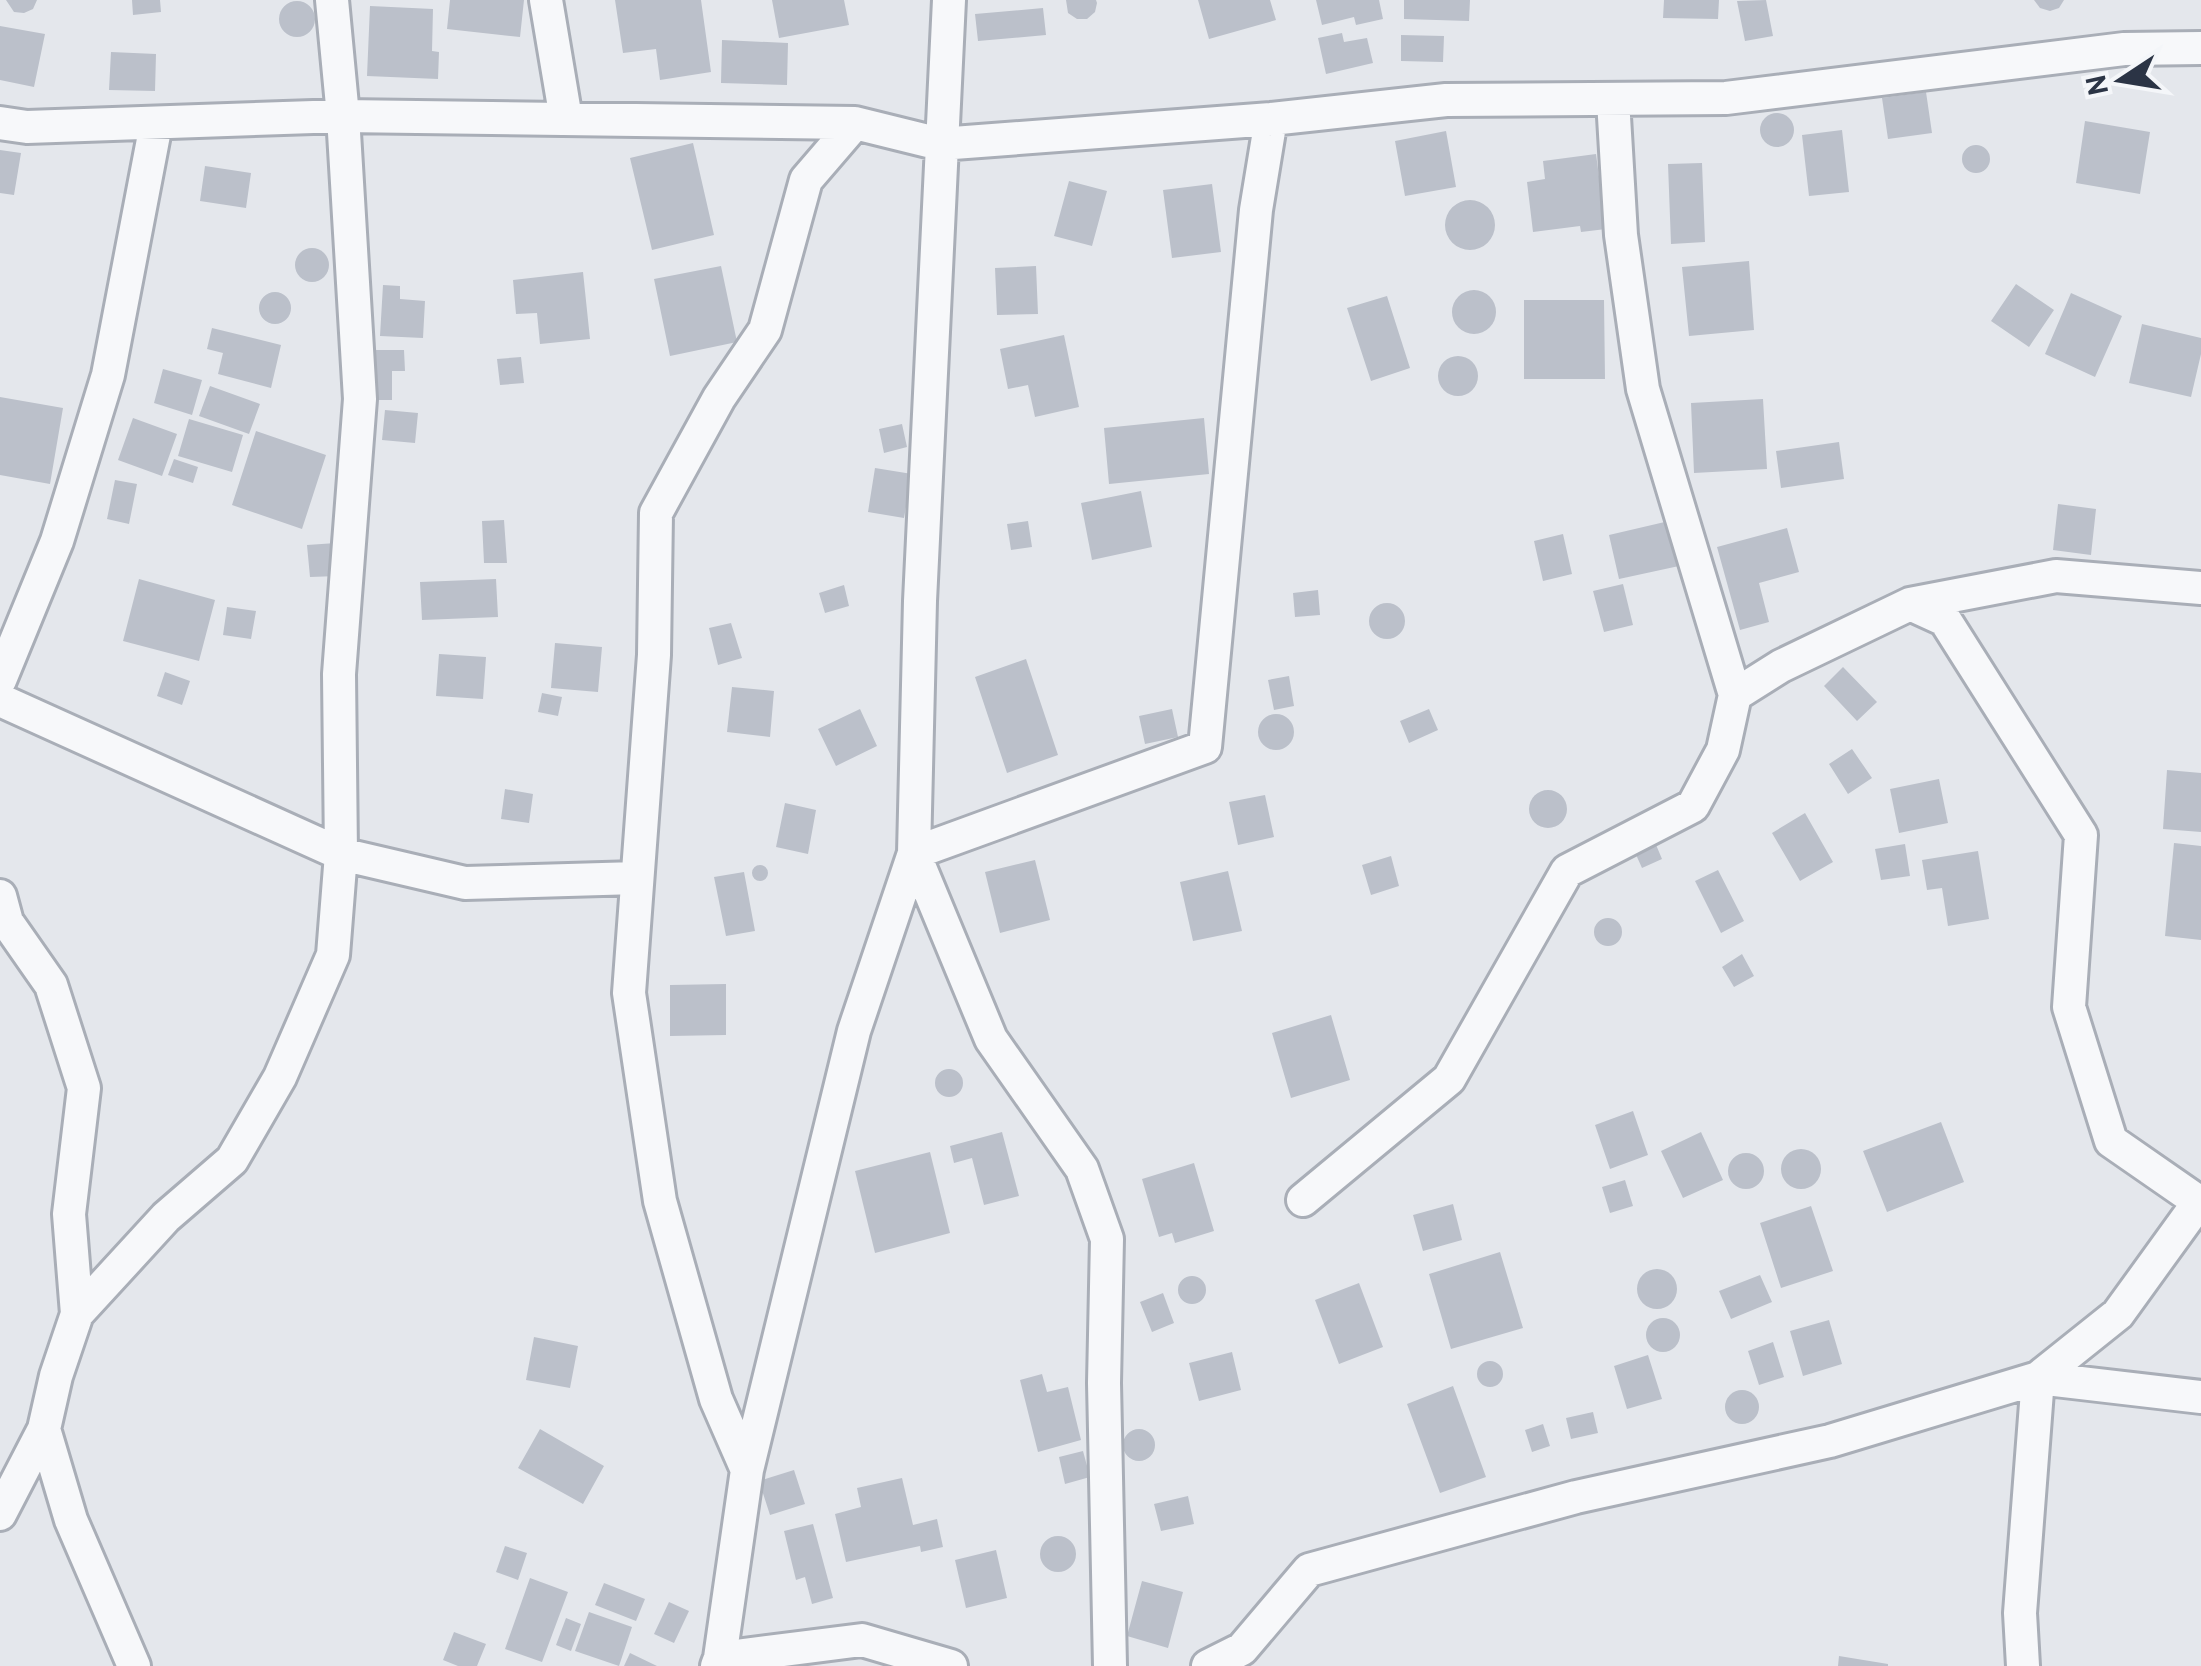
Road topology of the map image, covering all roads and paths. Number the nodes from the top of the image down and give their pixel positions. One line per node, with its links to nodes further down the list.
1 (332, 0): 6 (street)
2 (546, 0): 7 (street)
3 (949, 0): 12 (street)
4 (2201, 48): 5 (street)
5 (1613, 100): 8 (street); 16 (street)
6 (343, 116): 7 (street); 11 (street); 19 (street)
7 (566, 119): 10 (street)
8 (1270, 119): 12 (street); 18 (street)
9 (0, 123): 11 (street)
10 (855, 123): 12 (street); 20 (street)
11 (156, 124): 15 (street)
12 (940, 144): 18 (street)
13 (2201, 588): 14 (street)
14 (1910, 604): 16 (street); 23 (street)
15 (0, 680)
16 (1735, 695): 22 (street)
17 (0, 700): 19 (street)
18 (914, 853): 28 (street); 34 (street)
19 (341, 854): 20 (street); 24 (street)
20 (637, 878): 28 (street)
21 (0, 896): 24 (street)
22 (1303, 1200)
23 (2200, 1201): 25 (street)
24 (77, 1314): 27 (street)
25 (2038, 1378): 26 (street); 30 (street); 36 (street)
26 (2201, 1397)
27 (44, 1429): 29 (street); 32 (street)
28 (747, 1470): 31 (street)
29 (0, 1514)
30 (1248, 1658): 35 (street)
31 (719, 1662): 33 (street)
32 (134, 1666)
33 (951, 1666)
34 (1110, 1666)
35 (1208, 1666)
36 (2023, 1666)

